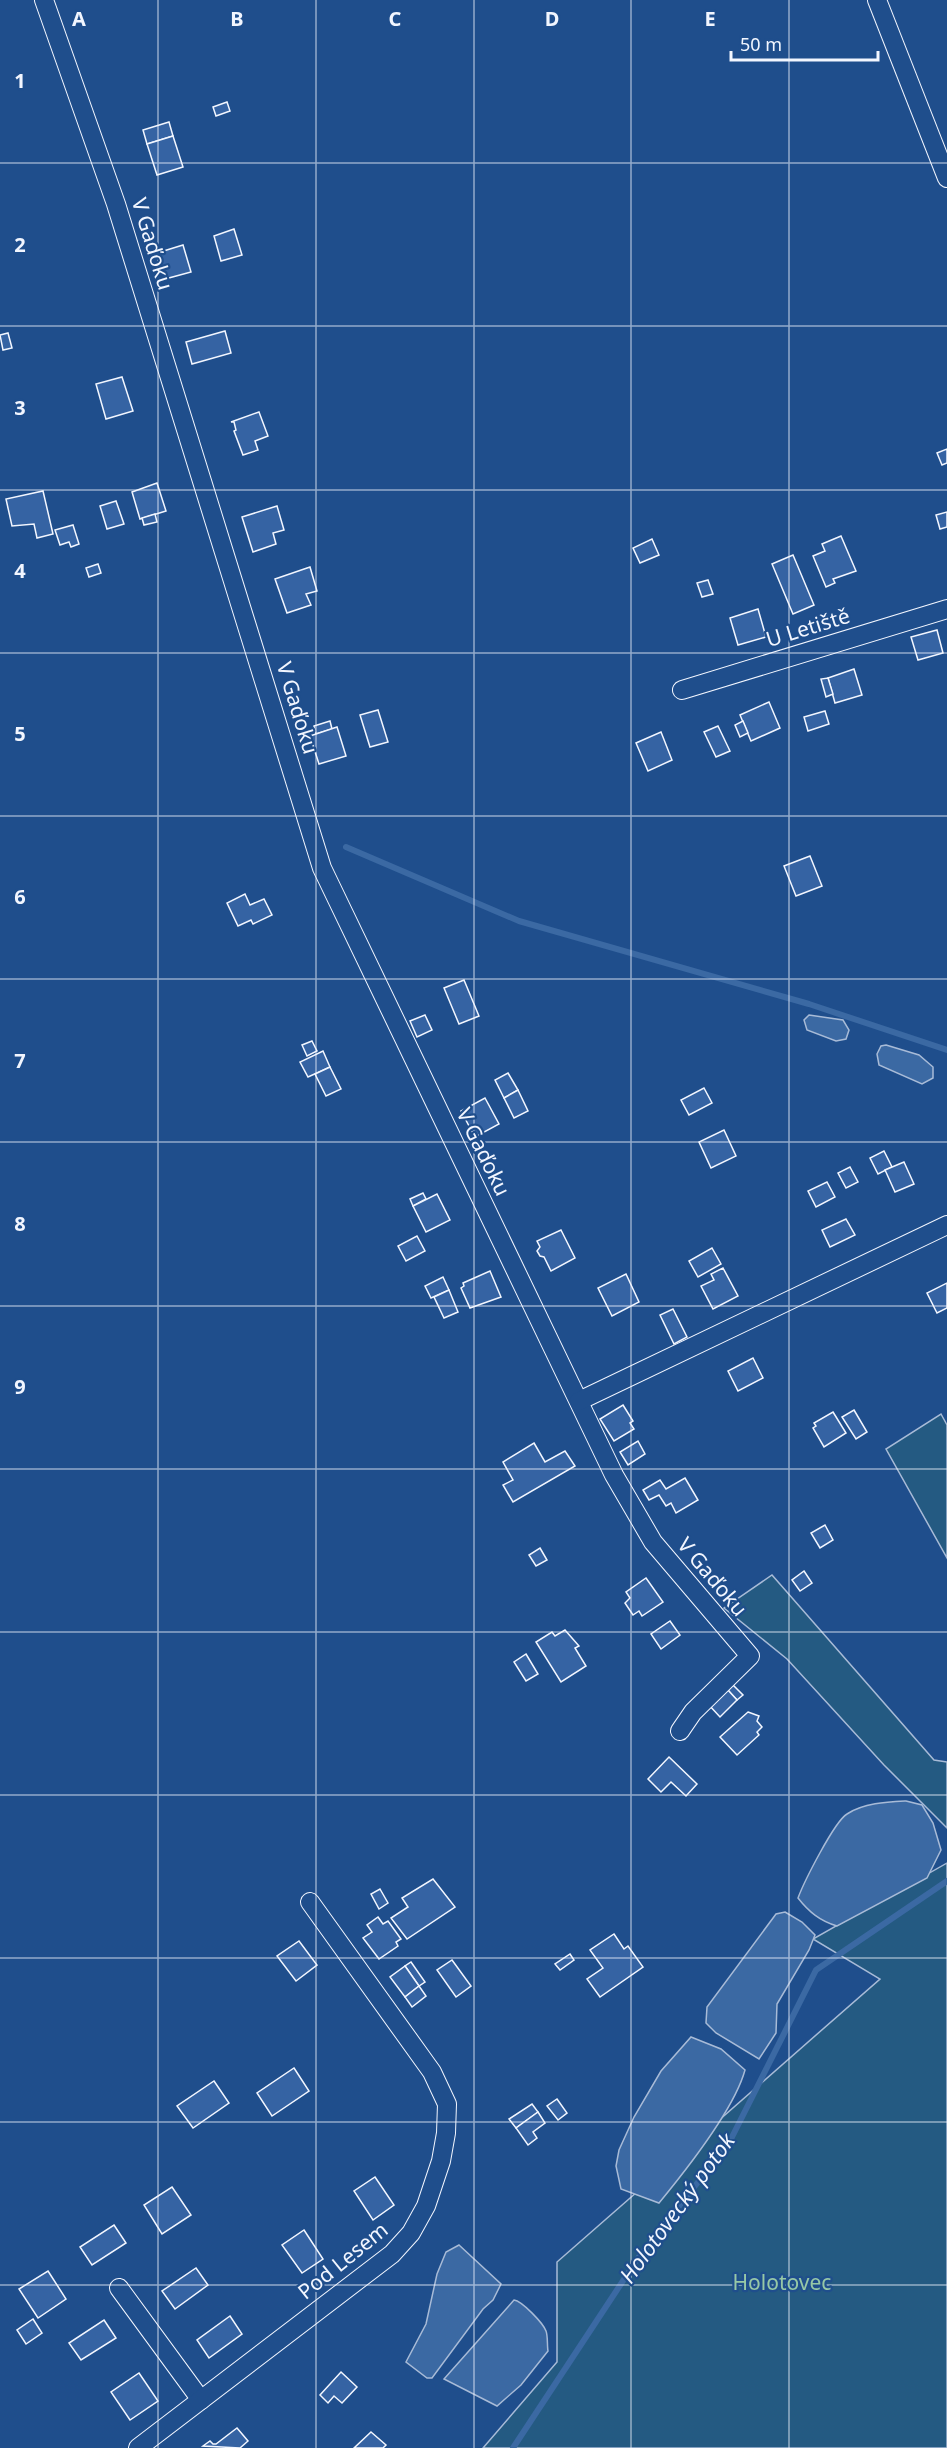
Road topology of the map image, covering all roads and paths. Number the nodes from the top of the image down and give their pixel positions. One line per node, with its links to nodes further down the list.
1 (44, 0): 7 (street, V Gaďoku)
2 (877, 0): 3 (street)
3 (947, 178)
4 (947, 609): 5 (street, U Letiště)
5 (682, 690)
6 (947, 1225): 7 (street)
7 (579, 1401): 8 (street, V Gaďoku)
8 (680, 1731)
9 (310, 1902): 11 (street, Pod Lesem)
10 (118, 2288): 11 (street)
11 (201, 2400): 12 (street, Pod Lesem)
12 (138, 2448)

